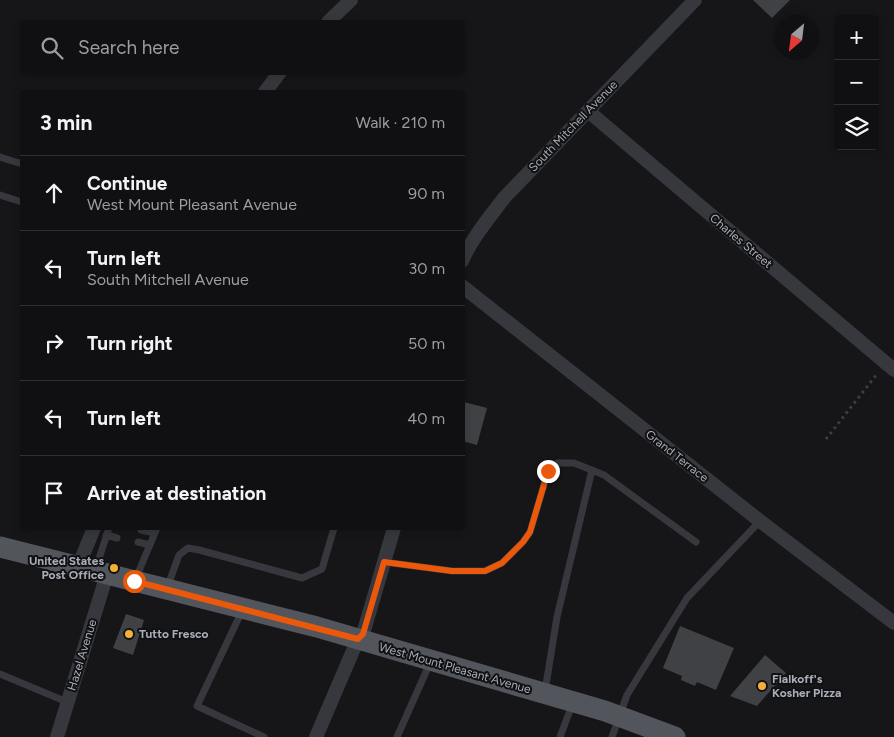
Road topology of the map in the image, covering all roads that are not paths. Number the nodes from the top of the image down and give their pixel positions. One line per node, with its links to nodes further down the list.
1 (351, 0): 3 (street)
2 (695, 0): 6 (street, South Mitchell Avenue)
3 (330, 20)
4 (278, 75): 5 (street)
5 (266, 90)
6 (588, 111): 11 (street, South Mitchell Avenue); 13 (street, Charles Street)
7 (0, 157): 8 (lane)
8 (20, 163)
9 (0, 195): 10 (lane)
10 (20, 201)
11 (465, 254)
12 (465, 288): 15 (street, Grand Terrace)
13 (890, 367)
14 (592, 470): 25 (lane); 28 (lane); 37 (lane)
15 (760, 521): 33 (street, Grand Terrace); 40 (lane)
16 (94, 530): 29 (street, Hazel Avenue)
17 (108, 530): 22 (lane)
18 (141, 530): 19 (lane)
19 (156, 530): 26 (lane)
20 (333, 530): 31 (lane)
21 (393, 530): 28 (street)
22 (106, 536): 23 (lane); 29 (lane)
23 (117, 538)
24 (138, 542): 26 (lane)
25 (696, 542)
26 (150, 545): 30 (lane)
27 (0, 547): 29 (main road, West Mount Pleasant Avenue)
28 (384, 562): 34 (street)
29 (93, 571): 30 (main road, West Mount Pleasant Avenue); 38 (street, Hazel Avenue)
30 (134, 581): 31 (main road, West Mount Pleasant Avenue)
31 (167, 589): 32 (main road, West Mount Pleasant Avenue)
32 (243, 609): 34 (main road, West Mount Pleasant Avenue); 42 (lane)
33 (894, 623)
34 (358, 639): 35 (main road, West Mount Pleasant Avenue); 43 (street)
35 (432, 661): 37 (main road, West Mount Pleasant Avenue); 44 (lane)
36 (0, 674): 38 (lane)
37 (545, 694): 39 (main road, West Mount Pleasant Avenue)
38 (67, 702): 41 (street, Hazel Avenue)
39 (573, 702): 40 (main road, West Mount Pleasant Avenue); 45 (lane)
40 (620, 717): 46 (lane); 47 (main road, West Mount Pleasant Avenue)
41 (56, 737)
42 (264, 737)
43 (316, 737)
44 (397, 737)
45 (560, 737)
46 (612, 737)
47 (676, 737)

